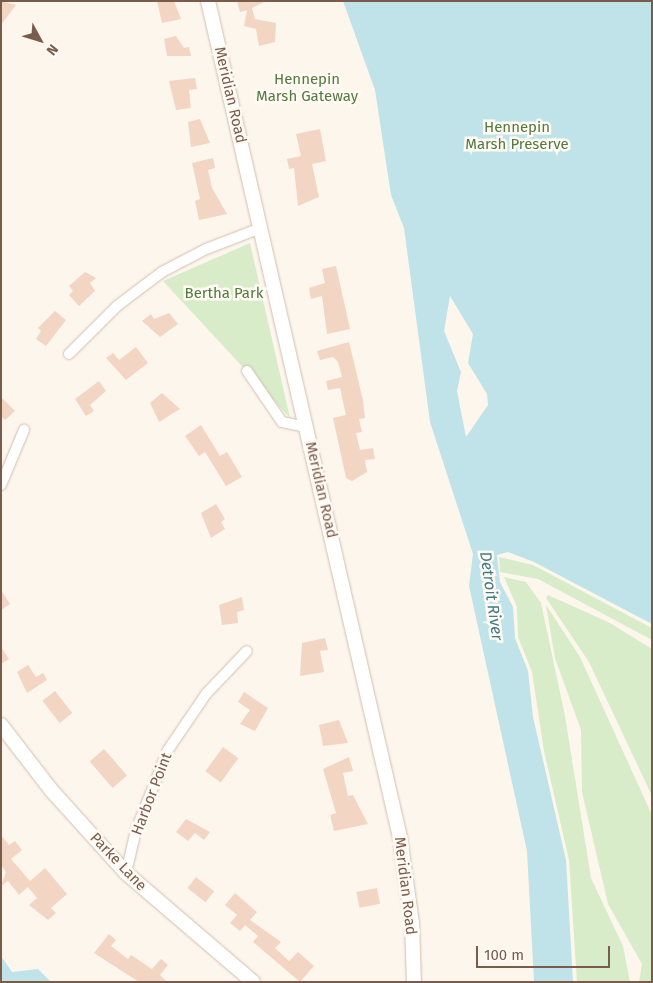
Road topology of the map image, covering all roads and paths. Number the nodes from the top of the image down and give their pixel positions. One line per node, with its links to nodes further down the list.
1 (208, 1): 2 (street, Meridian Road)
2 (260, 228): 3 (street); 5 (street, Meridian Road)
3 (70, 354)
4 (247, 371): 5 (street)
5 (306, 427): 12 (street, Meridian Road)
6 (24, 430): 7 (street)
7 (1, 486)
8 (247, 651): 10 (street, Harbor Point)
9 (1, 725): 10 (street, Parke Lane)
10 (126, 873): 11 (street, Parke Lane)
11 (253, 982)
12 (414, 982)

